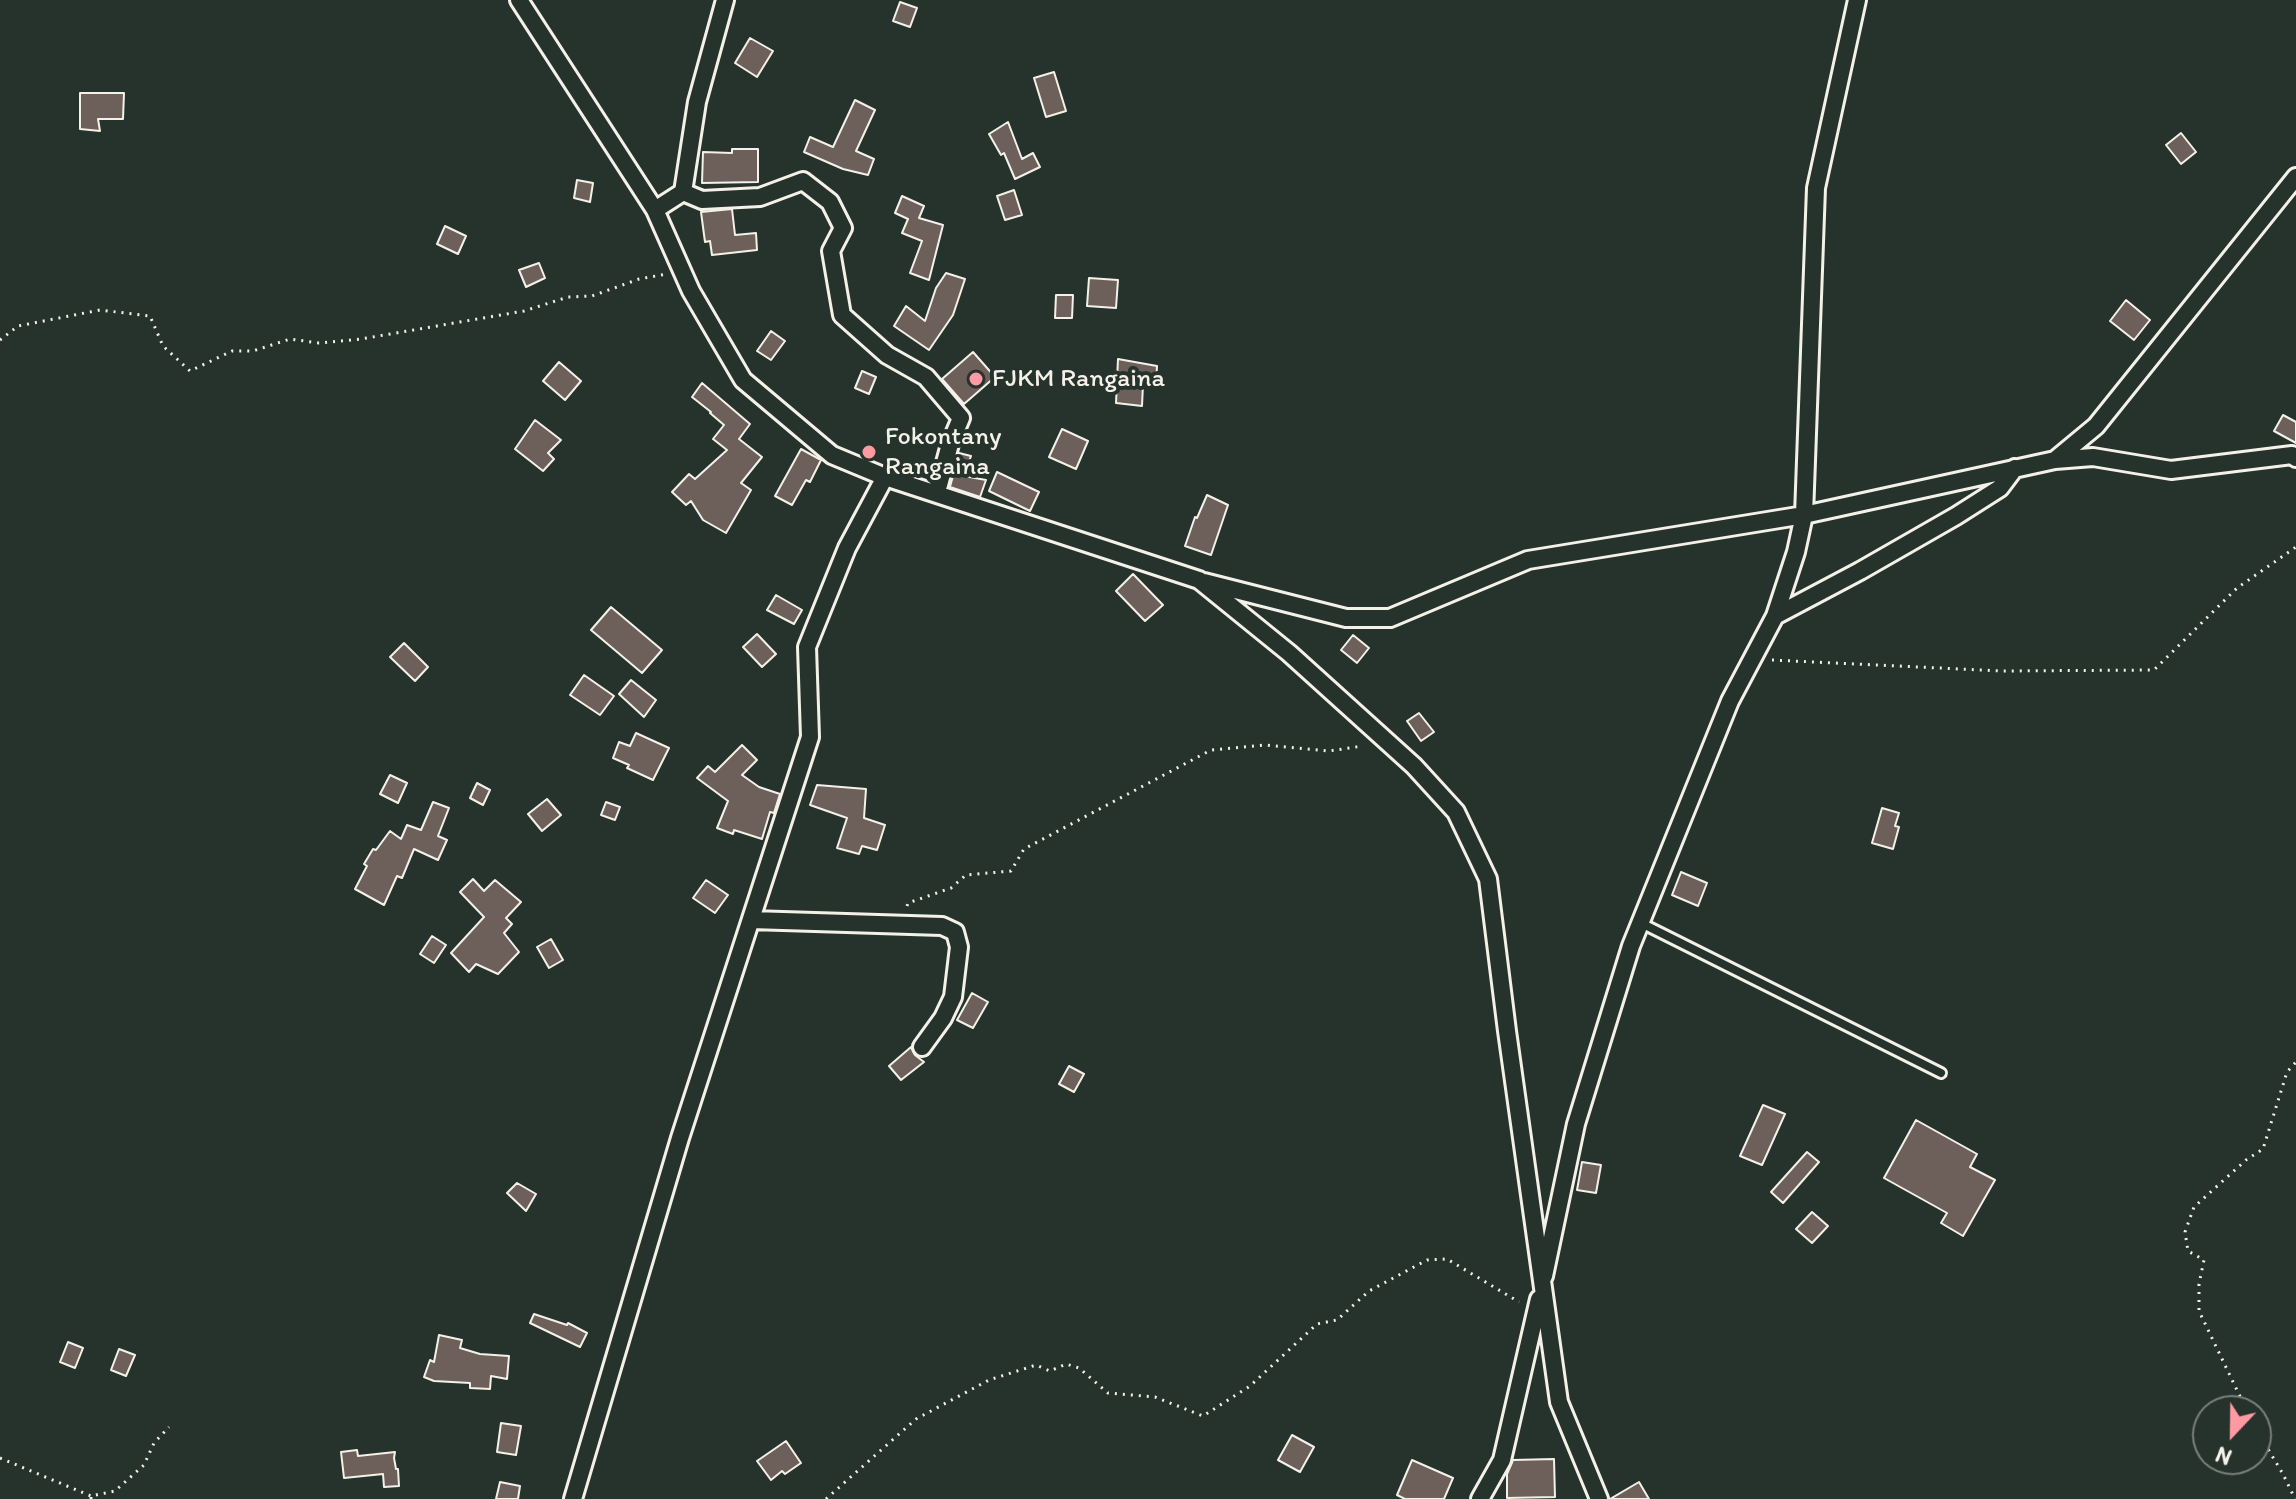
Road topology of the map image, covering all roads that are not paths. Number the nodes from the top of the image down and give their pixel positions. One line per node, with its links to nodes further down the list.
1 (519, 0): 6 (street)
2 (725, 0): 5 (street)
3 (1857, 0): 12 (street)
4 (2296, 177): 8 (street)
5 (683, 192): 6 (street); 11 (street)
6 (655, 210): 10 (street)
7 (2296, 458): 8 (street)
8 (2055, 460): 9 (street)
9 (2015, 468): 12 (street); 14 (street)
10 (885, 477): 11 (street); 15 (street)
11 (934, 493): 13 (street)
12 (1804, 515): 13 (street); 14 (street)
13 (1199, 580): 19 (street)
14 (1775, 616): 16 (street)
15 (751, 920): 17 (street); 20 (street)
16 (1641, 923): 18 (lane); 19 (street)
17 (922, 1047)
18 (1941, 1073)
19 (1542, 1287): 21 (street); 22 (street)
20 (573, 1499)
21 (1480, 1499)
22 (1599, 1499)

